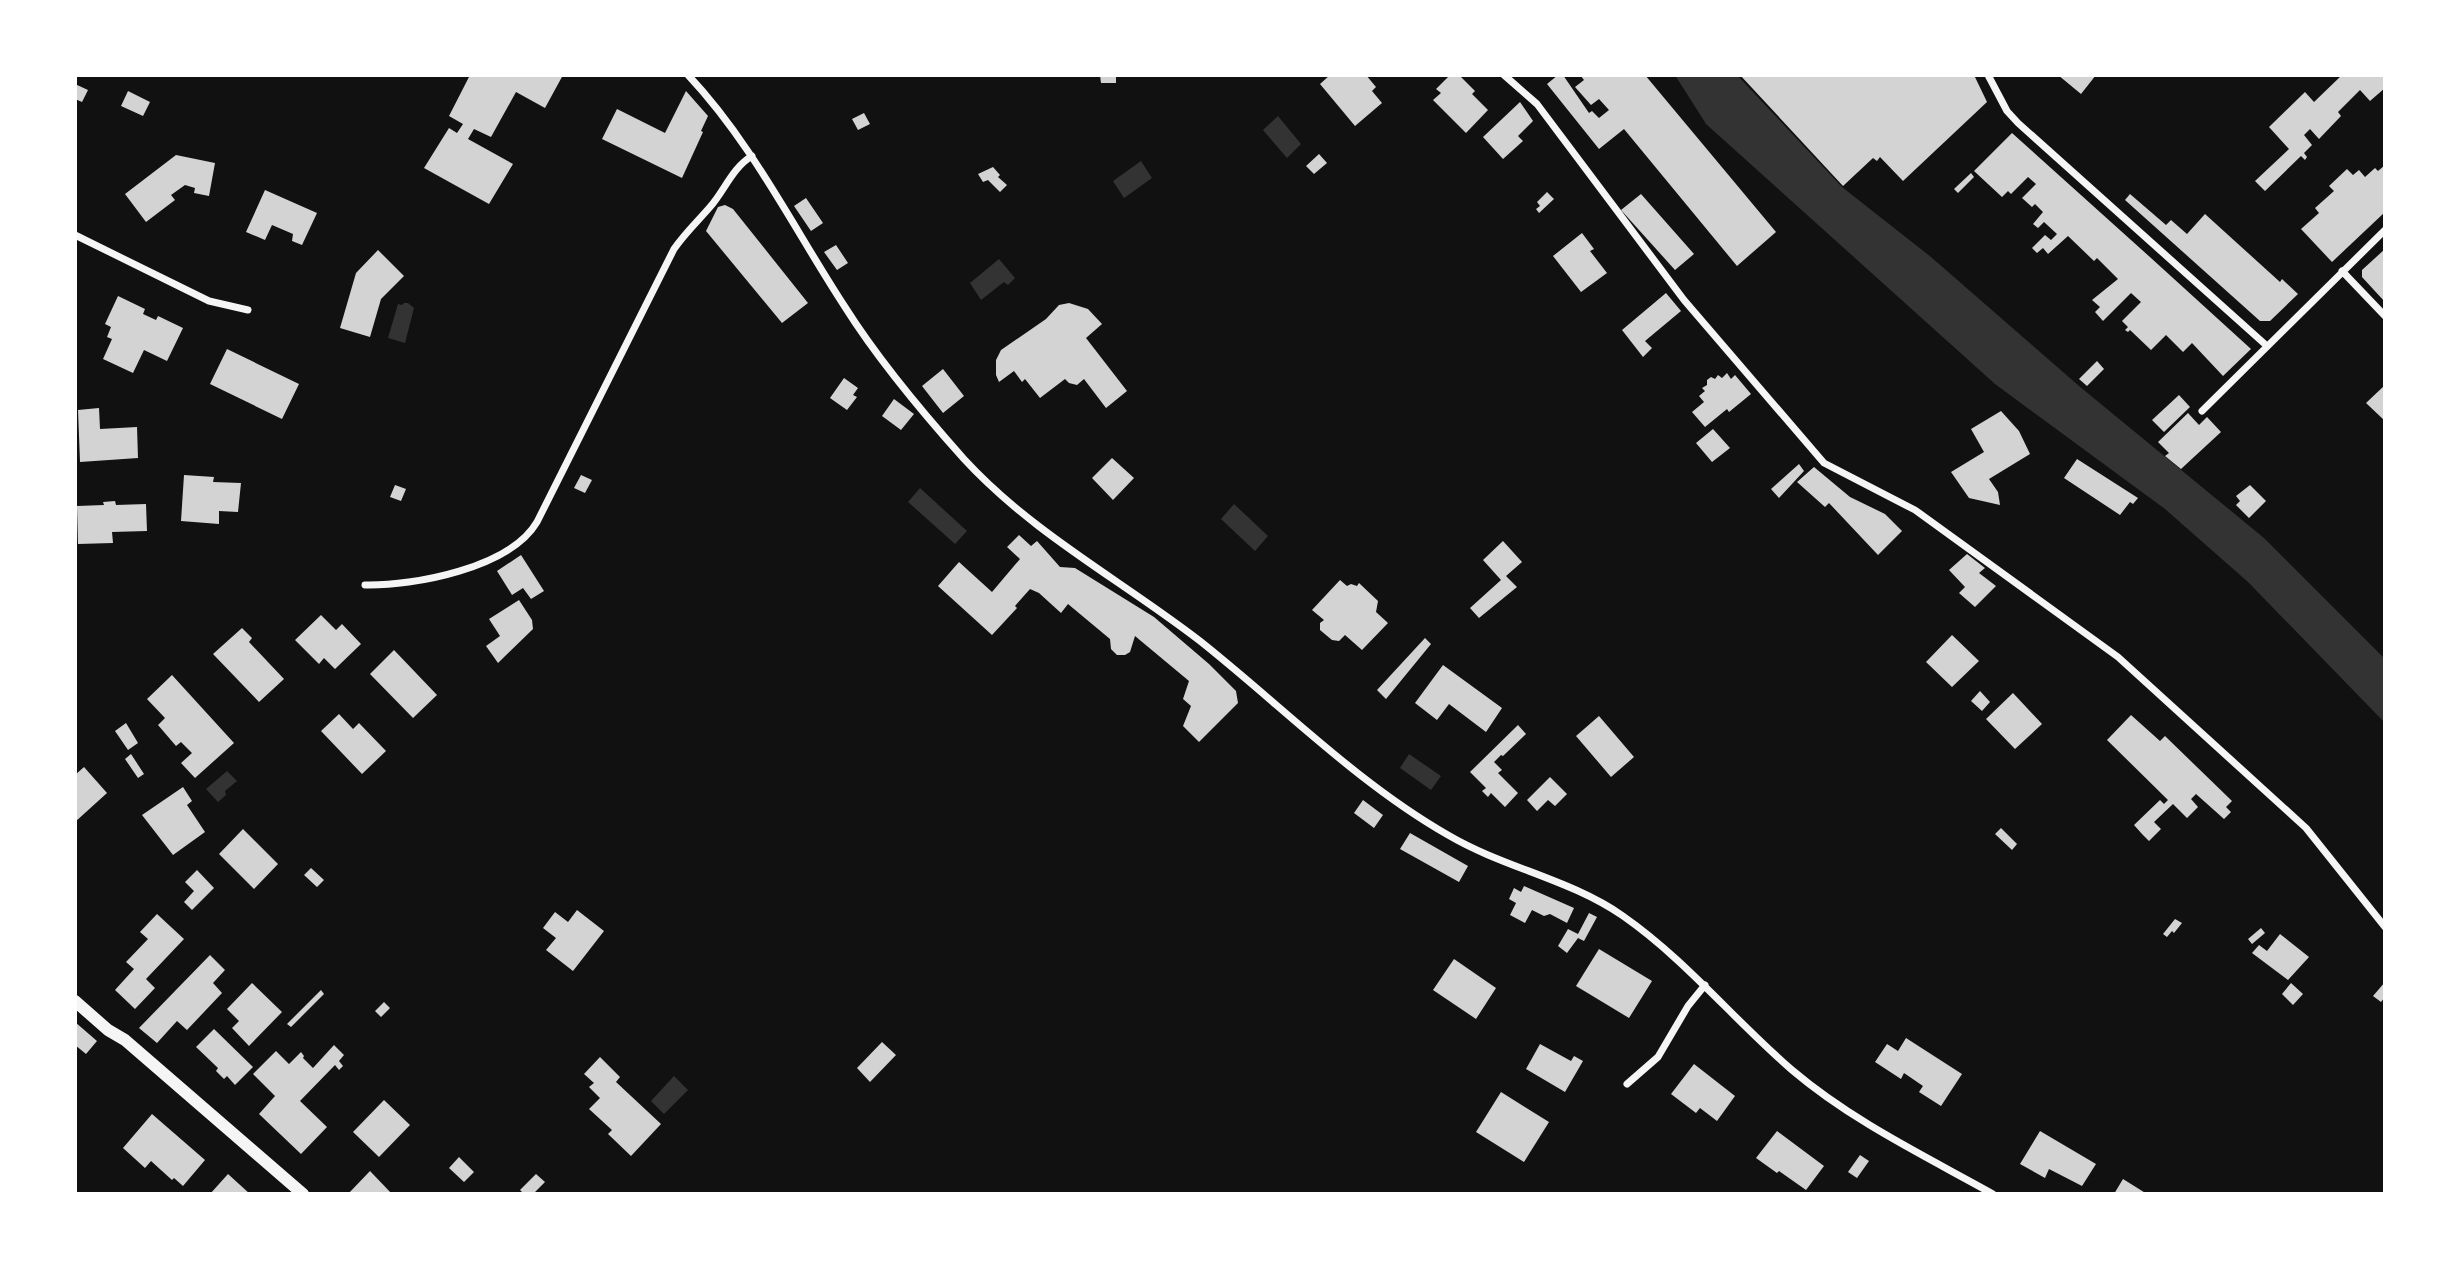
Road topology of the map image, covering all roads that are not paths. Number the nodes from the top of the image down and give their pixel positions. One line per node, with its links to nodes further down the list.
1 (688, 75): 4 (street)
2 (1504, 75): 13 (street)
3 (1988, 75): 10 (street)
4 (752, 156): 12 (street); 14 (street)
5 (2385, 230): 7 (street)
6 (75, 235): 8 (street)
7 (2342, 271): 9 (street); 10 (street)
8 (248, 310)
9 (2385, 316)
10 (2267, 346): 11 (street)
11 (2202, 411)
12 (365, 585)
13 (2385, 927)
14 (1704, 985): 16 (street); 18 (street)
15 (75, 1001): 17 (street)
16 (1627, 1084)
17 (303, 1194)
18 (1993, 1194)

